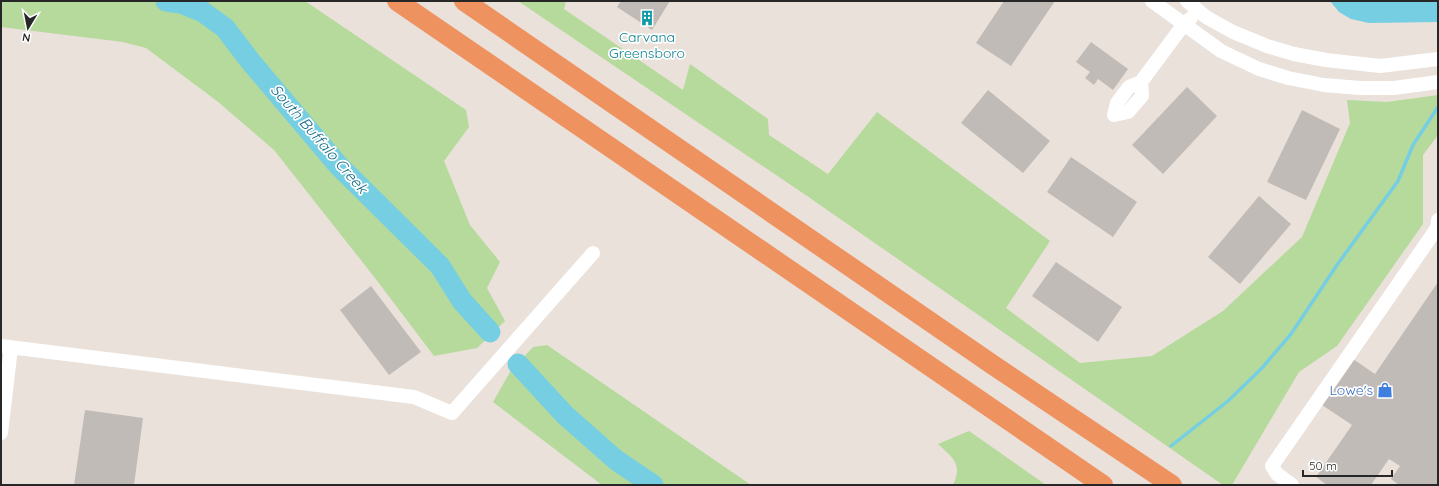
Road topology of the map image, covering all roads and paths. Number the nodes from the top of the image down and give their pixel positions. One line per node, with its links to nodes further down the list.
1 (397, 1): 14 (highway)
2 (464, 1): 15 (highway)
3 (1152, 1): 6 (street)
4 (1187, 1): 5 (street)
5 (1199, 11): 6 (street); 7 (street)
6 (1184, 24): 8 (street); 9 (street)
7 (1438, 59)
8 (1141, 82)
9 (1438, 82)
10 (1438, 220): 16 (street)
11 (593, 254): 12 (street)
12 (6, 347): 13 (street)
13 (1, 433)
14 (1103, 485)
15 (1172, 485)
16 (1292, 485)

